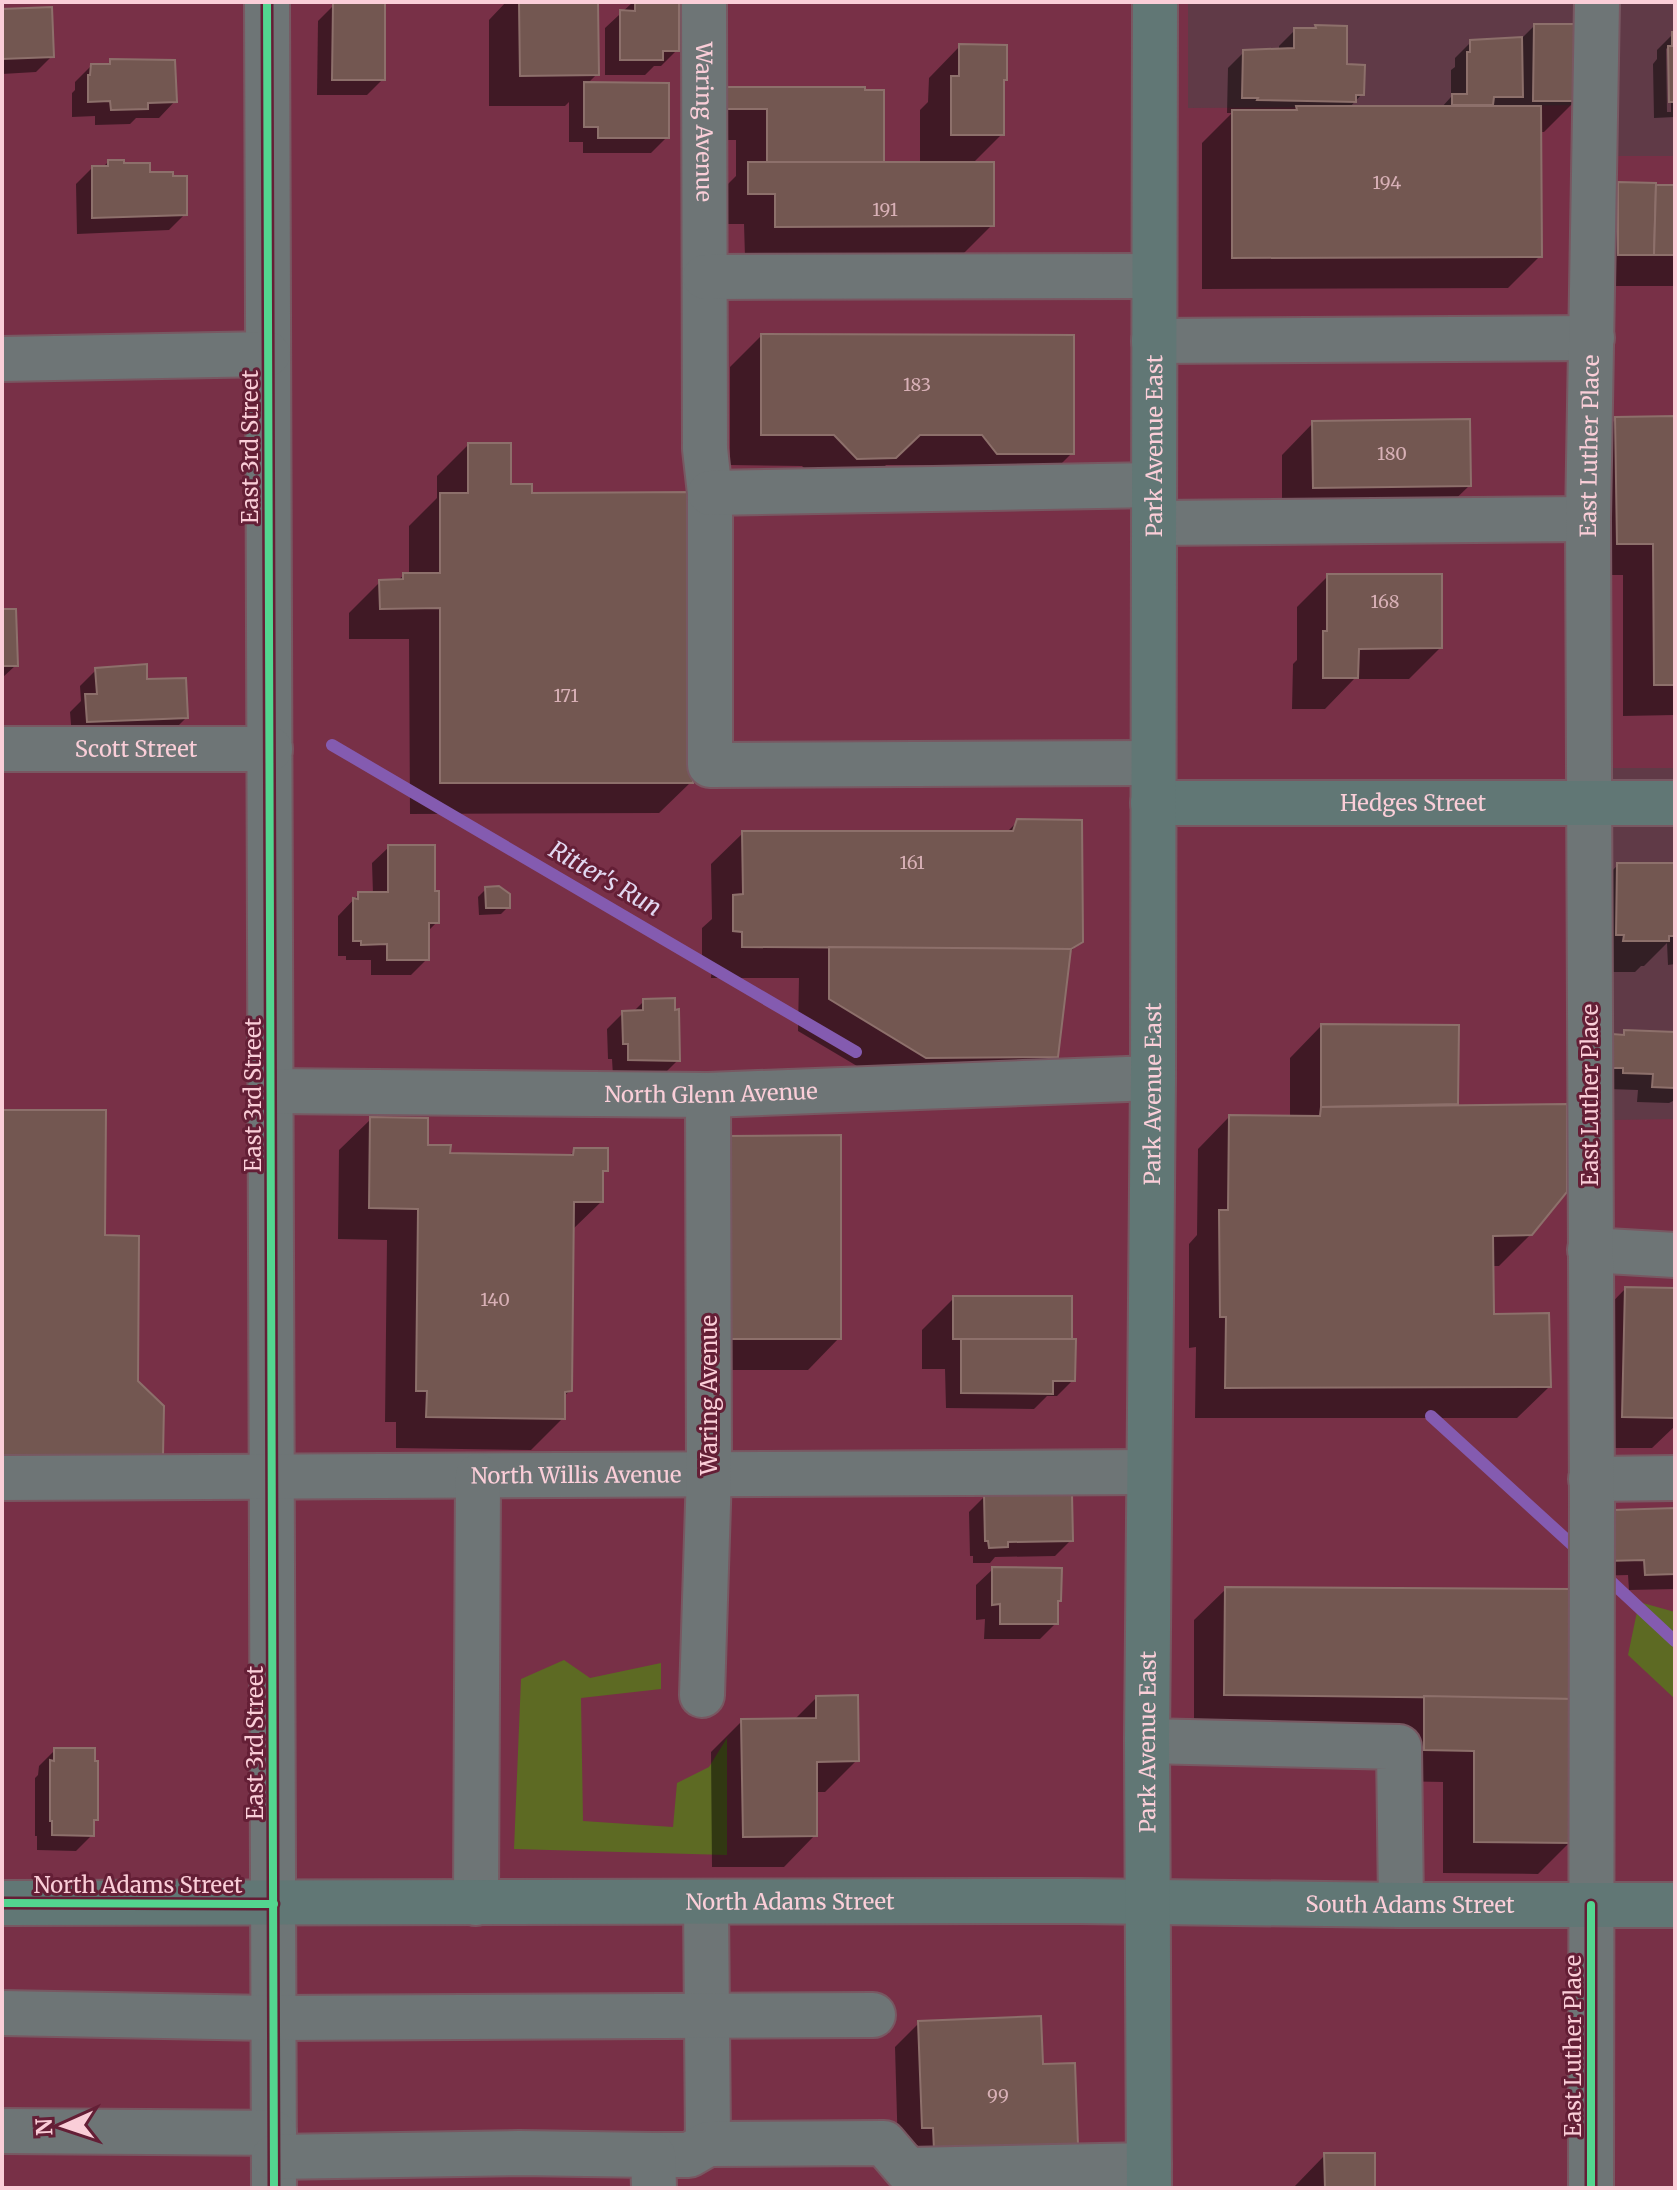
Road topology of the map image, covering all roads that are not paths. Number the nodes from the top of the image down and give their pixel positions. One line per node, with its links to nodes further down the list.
1 (267, 2): 9 (street, East 3rd Street)
2 (704, 2): 5 (street, Waring Avenue)
3 (1155, 2): 6 (main road, Park Avenue East)
4 (1597, 2): 7 (street, East Luther Place)
5 (705, 259): 6 (street); 11 (street, Waring Avenue)
6 (1154, 276): 8 (main road, Park Avenue East)
7 (1592, 338): 8 (street); 13 (street, East Luther Place)
8 (1154, 341): 12 (main road, Park Avenue East)
9 (268, 354): 10 (street); 15 (street, East 3rd Street)
10 (2, 359)
11 (710, 493): 12 (street); 16 (street, Waring Avenue)
12 (1154, 504): 13 (street); 16 (main road, Park Avenue East)
13 (1588, 519): 17 (street, East Luther Place)
14 (2, 749): 15 (street, Scott Street)
15 (270, 749): 20 (street, East 3rd Street)
16 (1153, 783): 17 (main road, Hedges Street); 19 (main road, Park Avenue East)
17 (1588, 802): 18 (main road, Hedges Street); 22 (street, East Luther Place)
18 (1675, 803)
19 (1153, 1078): 21 (street, North Glenn Avenue); 24 (main road, Park Avenue East)
20 (271, 1091): 21 (street, North Glenn Avenue); 26 (street, East 3rd Street)
21 (708, 1095): 25 (street, Waring Avenue)
22 (1590, 1250): 23 (street); 30 (street, East Luther Place)
23 (1675, 1255)
24 (1149, 1472): 25 (street, North Willis Avenue); 32 (main road, Park Avenue East)
25 (709, 1473): 27 (street, North Willis Avenue); 31 (street, Waring Avenue)
26 (273, 1476): 27 (street, North Willis Avenue); 28 (street, North Willis Avenue); 37 (street, East 3rd Street)
27 (478, 1476): 36 (street)
28 (2, 1478)
29 (1675, 1478): 30 (street)
30 (1592, 1492): 39 (street, East Luther Place)
31 (702, 1695)
32 (1147, 1741): 33 (main road, Park Avenue East); 38 (street)
33 (1147, 1901): 34 (main road, North Adams Street); 38 (main road, South Adams Street); 51 (main road, Park Avenue East)
34 (706, 1902): 36 (main road, North Adams Street); 43 (street)
35 (2, 1903): 37 (main road, North Adams Street)
36 (476, 1903): 37 (main road, North Adams Street)
37 (274, 1904): 44 (street, East 3rd Street)
38 (1401, 1905): 39 (main road, South Adams Street)
39 (1591, 1905): 40 (main road, South Adams Street); 52 (street, East Luther Place)
40 (1675, 1905)
41 (2, 2013): 44 (street)
42 (873, 2015): 43 (street)
43 (708, 2016): 44 (street); 46 (street)
44 (274, 2018): 47 (street, East 3rd Street)
45 (2, 2131): 47 (street)
46 (708, 2144): 50 (street); 51 (street)
47 (274, 2159): 49 (street)
48 (519, 2171): 49 (street); 50 (street)
49 (401, 2172)
50 (654, 2172)
51 (1149, 2176)
52 (1591, 2188)

